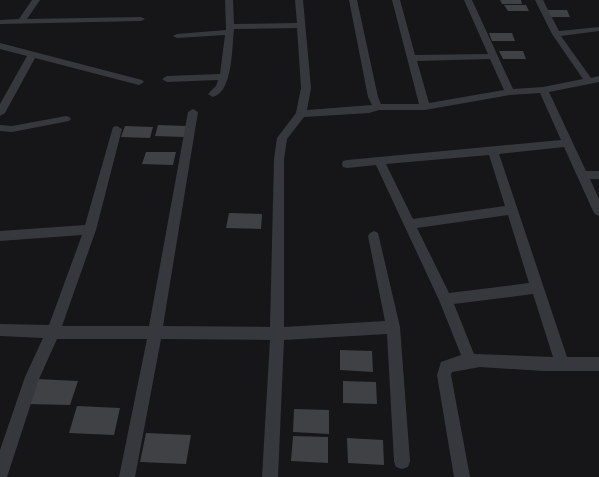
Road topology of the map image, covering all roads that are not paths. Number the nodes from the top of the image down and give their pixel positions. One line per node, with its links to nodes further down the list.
1 (36, 0): 9 (street)
2 (229, 0): 12 (street)
3 (299, 0): 11 (street)
4 (353, 0): 27 (street)
5 (396, 0): 19 (street)
6 (468, 0): 18 (street)
7 (539, 0): 14 (street)
8 (141, 19): 9 (street)
9 (22, 21): 10 (street)
10 (0, 22)
11 (301, 25): 12 (street); 31 (street)
12 (230, 29): 15 (street); 20 (street)
13 (599, 29): 14 (street)
14 (556, 34): 22 (street)
15 (177, 36)
16 (0, 46): 17 (street)
17 (32, 55): 23 (street); 30 (street)
18 (494, 56): 19 (street); 25 (street)
19 (412, 58): 28 (street)
20 (224, 77): 21 (street); 26 (street)
21 (167, 79)
22 (594, 80): 24 (street)
23 (139, 82)
24 (544, 90): 25 (street); 35 (street)
25 (510, 92): 28 (street)
26 (213, 94)
27 (378, 107): 28 (street); 31 (street)
28 (425, 107)
29 (193, 112): 52 (street)
30 (0, 113)
31 (301, 114): 53 (street)
32 (66, 119): 33 (street)
33 (0, 128)
34 (117, 129): 44 (street)
35 (568, 143): 36 (street); 39 (street)
36 (493, 151): 37 (street); 41 (street)
37 (379, 161): 38 (street); 43 (street)
38 (347, 164)
39 (582, 174): 40 (street); 42 (street)
40 (599, 175)
41 (512, 210): 43 (street); 47 (street)
42 (599, 211)
43 (409, 224): 48 (street)
44 (90, 230): 45 (street); 51 (street)
45 (0, 236)
46 (374, 236): 49 (street)
47 (537, 288): 48 (street); 55 (street)
48 (445, 299): 54 (street)
49 (393, 327): 53 (street); 57 (street)
50 (0, 330): 51 (street)
51 (54, 332): 52 (street); 58 (street)
52 (155, 333): 53 (street); 59 (street)
53 (277, 334): 60 (street)
54 (470, 360): 55 (street); 61 (street)
55 (562, 364): 56 (street)
56 (599, 364)
57 (402, 461)
58 (0, 474)
59 (127, 477)
60 (270, 477)
61 (462, 477)

